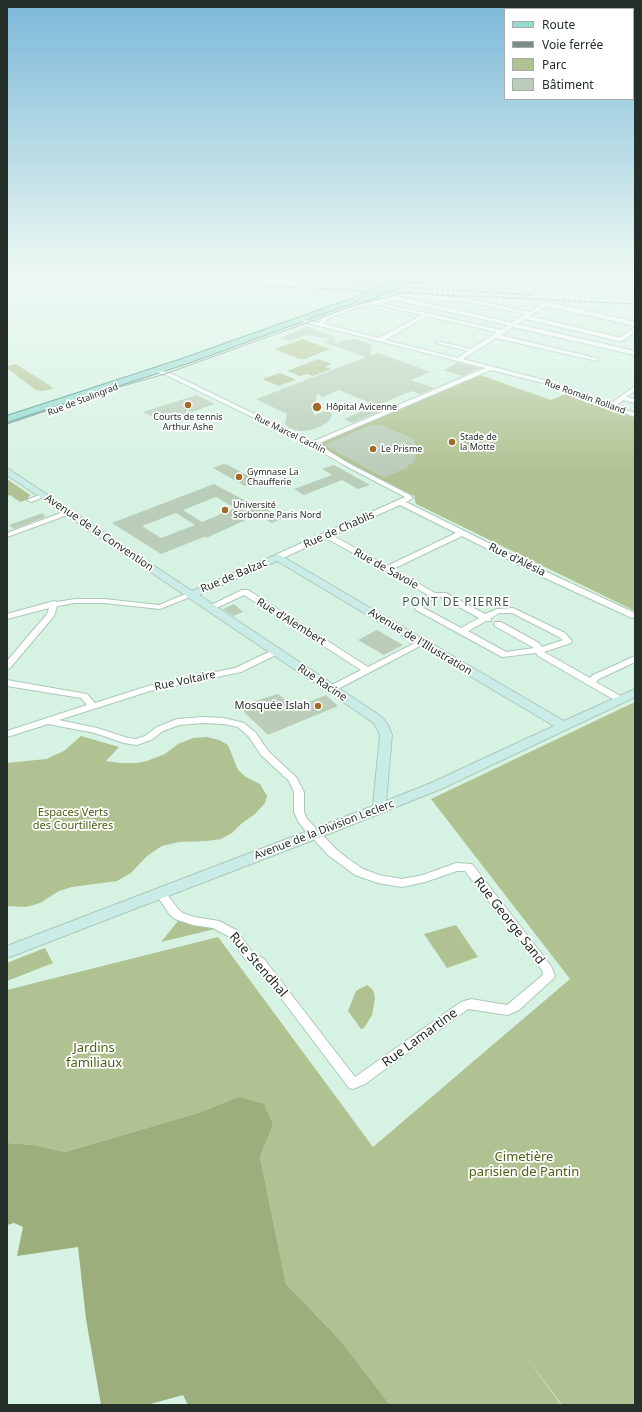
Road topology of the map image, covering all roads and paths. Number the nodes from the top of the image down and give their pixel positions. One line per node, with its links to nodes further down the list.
1 (242, 341): 12 (main road, Rue de Stalingrad)
2 (383, 341): 10 (street, Rue Romain Rolland)
3 (488, 341): 7 (street)
4 (517, 341): 9 (street)
5 (584, 341): 8 (street)
6 (438, 342): 7 (street)
7 (473, 351): 10 (street)
8 (635, 353)
9 (597, 359)
10 (458, 360): 11 (street, Rue Romain Rolland)
11 (491, 368): 16 (street, Rue Romain Rolland); 20 (street)
12 (154, 372): 18 (main road, Rue de Stalingrad); 19 (main road, Rue de Stalingrad); 20 (street, Rue Marcel Cachin)
13 (635, 388): 14 (street)
14 (621, 398): 15 (street); 16 (street)
15 (635, 401)
16 (611, 406): 17 (street, Rue Romain Rolland)
17 (635, 415)
18 (7, 419)
19 (7, 427)
20 (312, 444): 24 (street, Rue Marcel Cachin)
21 (7, 471): 22 (street, Avenue de la Convention)
22 (44, 495): 23 (street); 25 (street, Avenue de la Convention)
23 (31, 500)
24 (400, 502): 26 (street, Rue d'Alésia); 28 (street, Rue de Chablis)
25 (69, 513): 27 (street); 32 (street, Avenue de la Convention)
26 (462, 533): 30 (street); 35 (street, Rue d'Alésia)
27 (7, 535)
28 (326, 536): 29 (street, Rue de Chablis); 30 (street, Rue de Savoie)
29 (278, 557): 32 (street, Rue de Balzac); 40 (street, Avenue de l'Illustration)
30 (387, 569): 31 (street, Rue de Savoie)
31 (432, 594): 37 (street, Rue de Savoie); 39 (street)
32 (191, 595): 33 (street); 34 (street, Rue Racine)
33 (54, 603): 36 (street); 44 (street)
34 (211, 608): 42 (street, Rue Racine); 45 (street, Rue d'Alembert)
35 (635, 616)
36 (7, 617)
37 (488, 618): 39 (street); 41 (street)
38 (498, 624): 41 (street)
39 (462, 631): 41 (street)
40 (422, 643): 45 (street); 53 (street, Avenue de l'Illustration)
41 (538, 650): 46 (street)
42 (275, 652): 48 (street, Rue Racine); 51 (street, Rue Voltaire)
43 (635, 659): 46 (street)
44 (7, 666)
45 (368, 670): 48 (street)
46 (591, 682): 50 (street)
47 (7, 683): 51 (street)
48 (331, 689): 55 (street, Rue Racine)
49 (635, 693): 50 (street, Avenue de la Division Leclerc)
50 (621, 700): 53 (street, Avenue de la Division Leclerc)
51 (93, 706): 52 (street, Rue Voltaire)
52 (49, 721): 54 (street, Rue Voltaire); 56 (street)
53 (563, 726): 55 (street, Avenue de la Division Leclerc)
54 (7, 734)
55 (379, 808): 56 (street, Avenue de la Division Leclerc)
56 (316, 834): 57 (street, Avenue de la Division Leclerc); 59 (street, Rue George Sand)
57 (160, 894): 58 (street, Avenue de la Division Leclerc); 60 (street, Rue Stendhal)
58 (7, 952)
59 (549, 976): 60 (street, Rue Lamartine)
60 (353, 1084)

